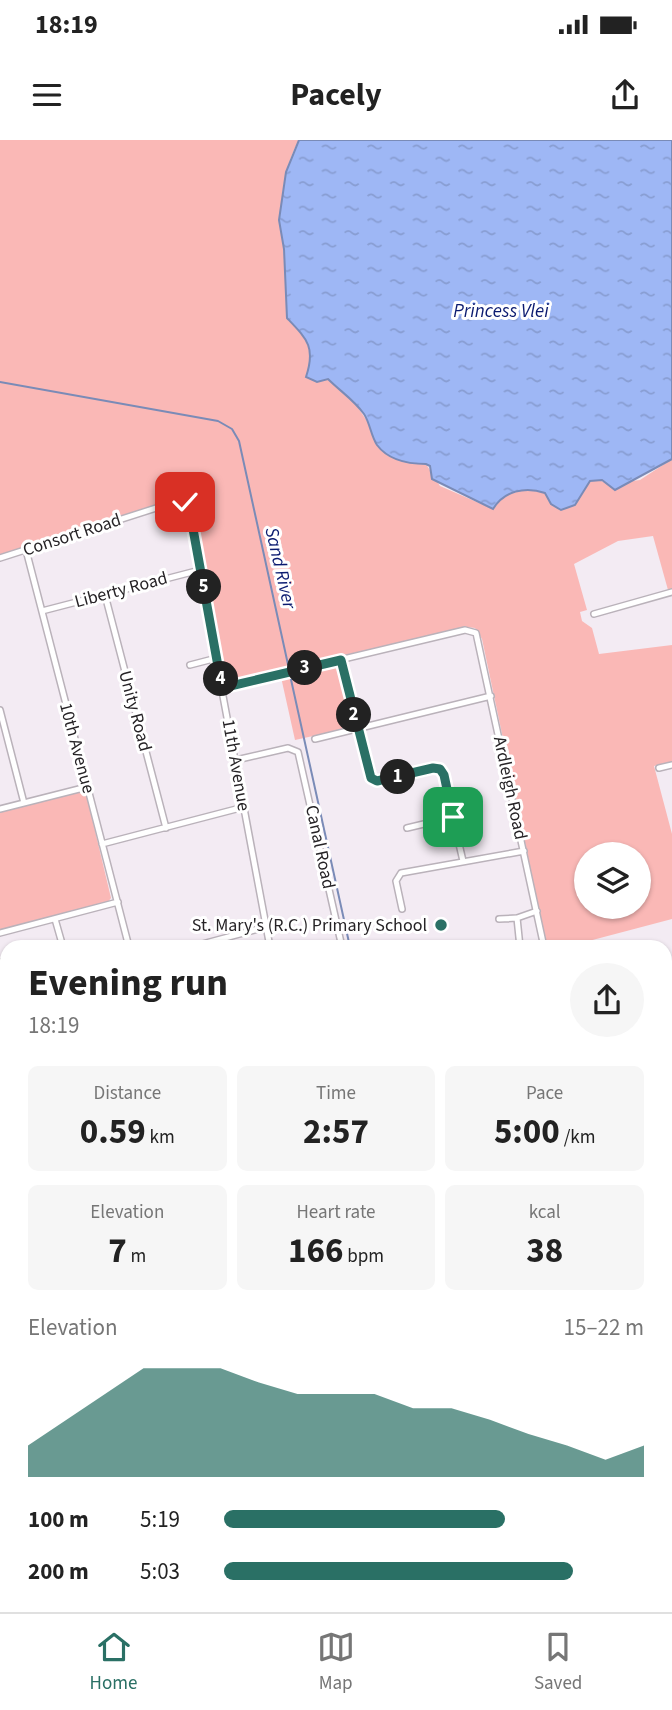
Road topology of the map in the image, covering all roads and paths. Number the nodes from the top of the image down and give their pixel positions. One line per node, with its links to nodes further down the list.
1 (185, 502): 2 (street, Consort Road); 4 (street, 11th Avenue)
2 (26, 550): 3 (street, Consort Road); 7 (street, 10th Avenue)
3 (0, 558)
4 (200, 570): 6 (street, Liberty Road); 9 (street, 11th Avenue)
5 (672, 592): 8 (street)
6 (105, 595): 7 (street, Liberty Road); 25 (street, Unity Road)
7 (42, 611): 20 (street, 10th Avenue)
8 (594, 614)
9 (217, 658): 11 (street); 12 (street, 11th Avenue)
10 (341, 660): 12 (street); 13 (street, Ardleigh Road); 15 (street)
11 (190, 665)
12 (222, 688): 17 (street, 11th Avenue)
13 (491, 696): 15 (street); 28 (street, Ardleigh Road)
14 (0, 710): 21 (street)
15 (358, 729): 16 (street); 24 (street)
16 (315, 739)
17 (236, 760): 22 (street, 11th Avenue); 42 (street, Canal Road)
18 (672, 765): 19 (street)
19 (659, 768)
20 (87, 787): 21 (street); 27 (street, 10th Avenue)
21 (24, 803): 23 (street)
22 (244, 807): 25 (street); 36 (street, 11th Avenue)
23 (0, 810)
24 (453, 817): 26 (street); 29 (street)
25 (166, 828): 27 (street)
26 (407, 828)
27 (102, 844): 30 (street, 10th Avenue)
28 (524, 851): 29 (street); 32 (street, Ardleigh Road)
29 (463, 862): 31 (street)
30 (118, 902): 34 (street); 39 (street, 10th Avenue)
31 (402, 909)
32 (537, 911): 33 (street); 44 (street, Ardleigh Road)
33 (517, 918): 35 (street); 43 (street)
34 (55, 919): 37 (street); 38 (street)
35 (499, 919)
36 (267, 927): 40 (street); 41 (street, 11th Avenue)
37 (0, 933)
38 (61, 940)
39 (127, 940)
40 (218, 940)
41 (269, 940)
42 (340, 940)
43 (519, 940)
44 (543, 940)

